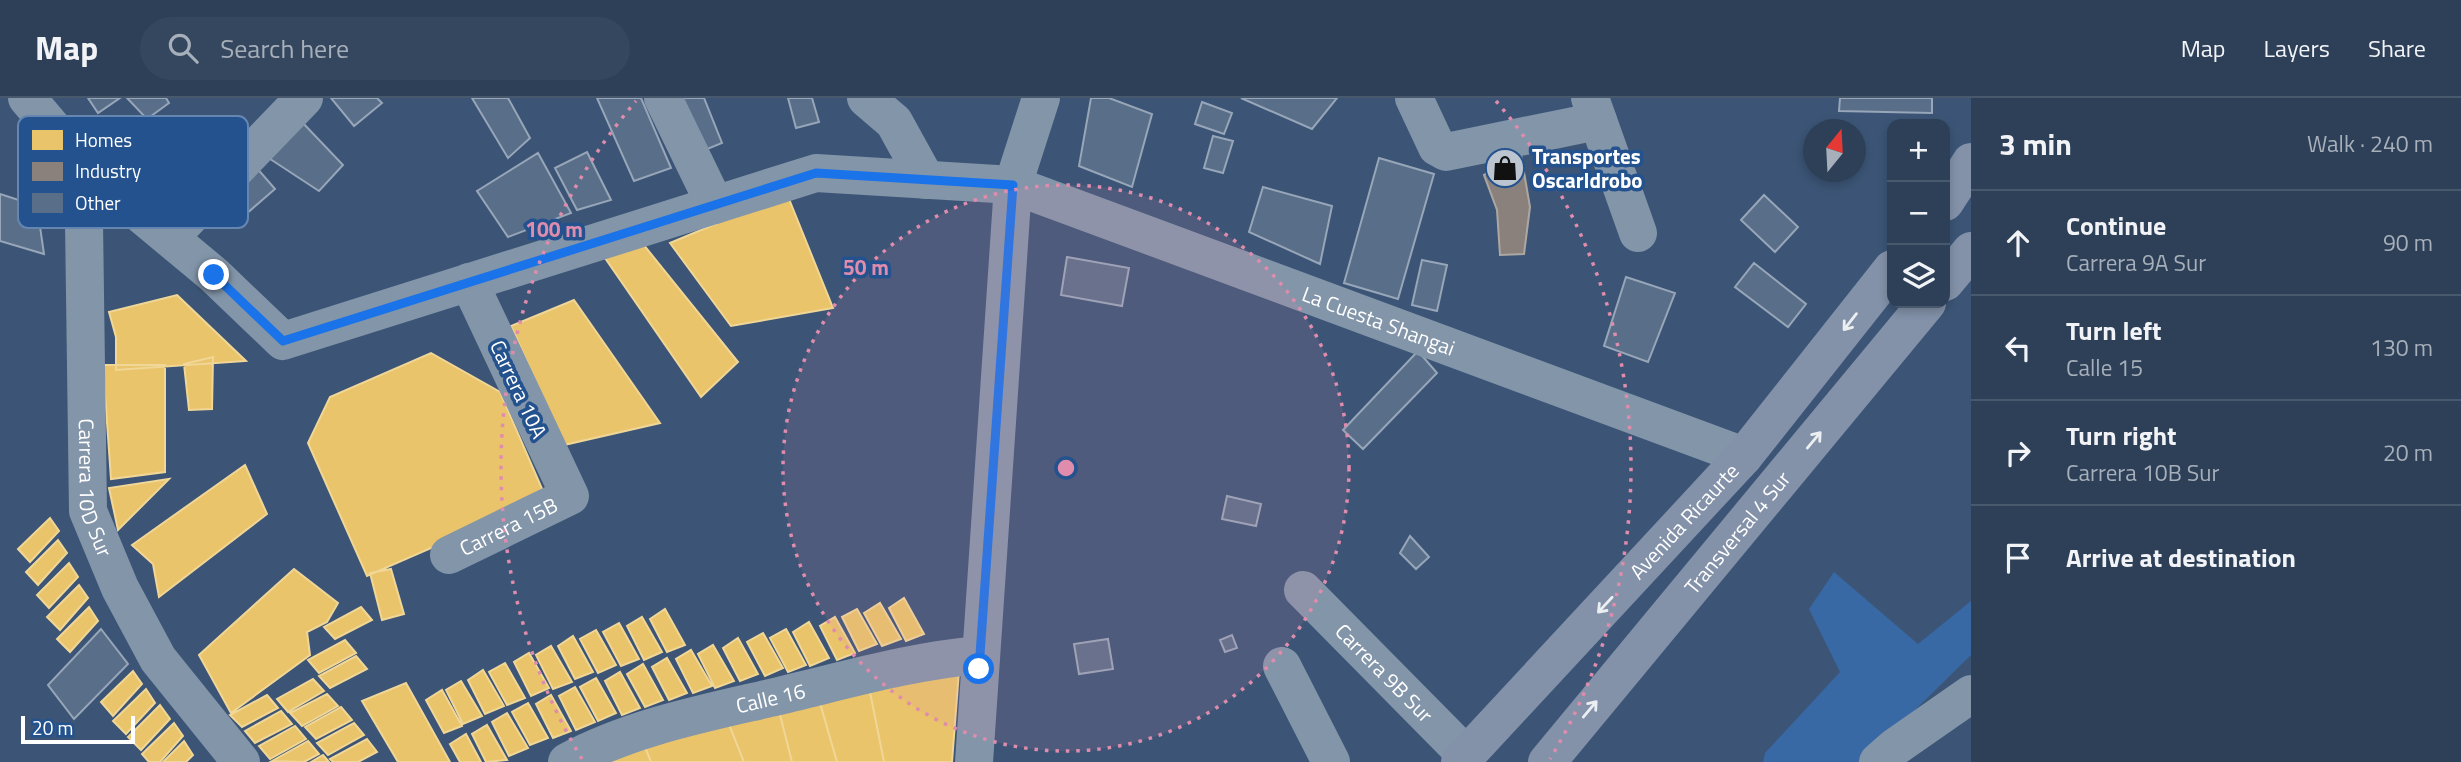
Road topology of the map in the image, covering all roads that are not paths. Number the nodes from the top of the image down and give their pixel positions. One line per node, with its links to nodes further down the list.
1 (304, 98): 7 (street)
2 (663, 98): 12 (street)
3 (866, 98): 9 (street)
4 (1041, 98): 10 (street)
5 (1414, 98): 6 (street)
6 (1594, 109): 16 (street)
7 (248, 156)
8 (1971, 162): 11 (main road)
9 (926, 180): 10 (street, La Cuesta Shangai); 12 (street, La Cuesta Shangai)
10 (1013, 185): 23 (street, La Cuesta Shangai); 27 (street)
11 (1950, 194)
12 (715, 205): 21 (street, La Cuesta Shangai)
13 (84, 228): 31 (street, Carrera 10D Sur)
14 (159, 228): 17 (street)
15 (179, 228): 17 (street)
16 (1638, 233)
17 (170, 237): 21 (street, La Cuesta Shangai)
18 (1971, 251): 20 (main road)
19 (1887, 275): 23 (main road, Avenida Ricaurte, one-way to 23)
20 (1950, 276)
21 (469, 282): 24 (street, Carrera 10A)
22 (1923, 308): 35 (main road, Transversal 4 Sur, one-way to 22)
23 (1744, 456): 30 (main road, Avenida Ricaurte, one-way to 30)
24 (570, 496): 25 (street, Carrera 15B)
25 (449, 555)
26 (1303, 590): 30 (street, Carrera 9B Sur)
27 (980, 655): 32 (street, Calle 16); 33 (street)
28 (1282, 666): 34 (street)
29 (1971, 694): 36 (street)
30 (1463, 758)
31 (242, 762)
32 (567, 762)
33 (974, 762)
34 (1331, 762)
35 (1547, 762)
36 (1878, 762)

